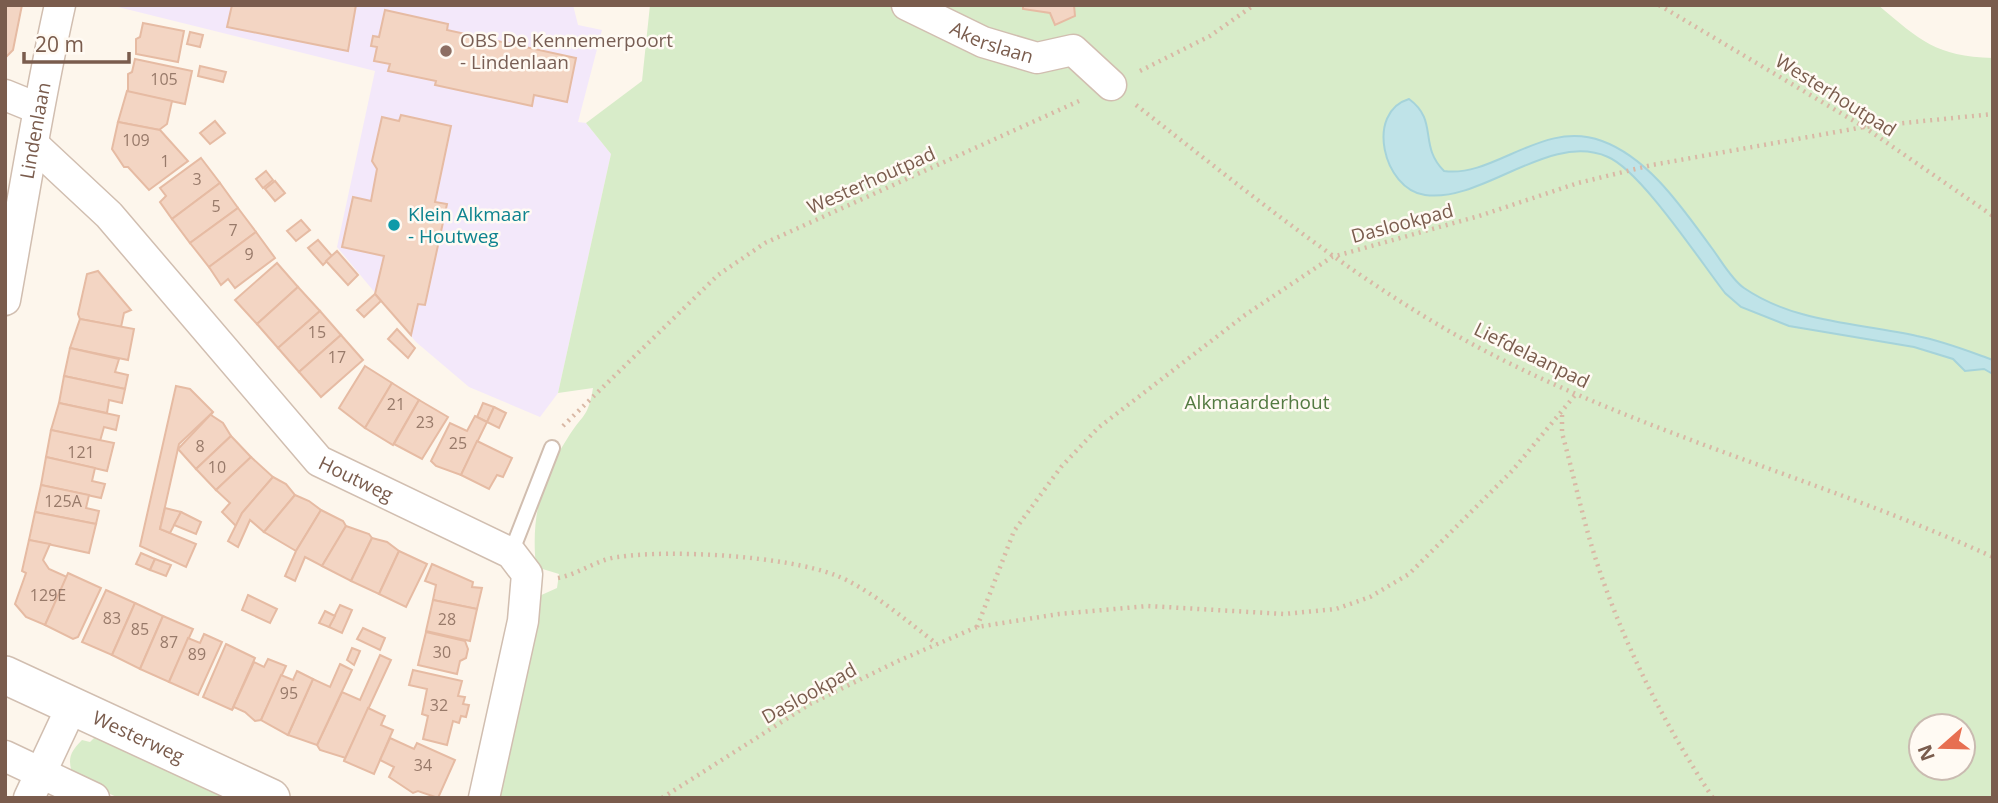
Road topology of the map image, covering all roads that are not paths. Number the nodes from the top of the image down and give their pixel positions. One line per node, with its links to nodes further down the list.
1 (60, 5): 5 (street, Lindenlaan)
2 (907, 5): 3 (street, Akerslaan)
3 (1111, 85)
4 (5, 94): 5 (street)
5 (37, 108): 6 (street, Lindenlaan)
6 (34, 145): 7 (street, Lindenlaan); 9 (street, Houtweg)
7 (5, 300)
8 (552, 448): 9 (lane)
9 (519, 563): 16 (street)
10 (5, 675): 11 (street, Westerweg)
11 (72, 706): 13 (street); 15 (street, Westerweg)
12 (5, 756): 13 (street)
13 (34, 785): 14 (street)
14 (94, 798)
15 (271, 798)
16 (484, 798)

